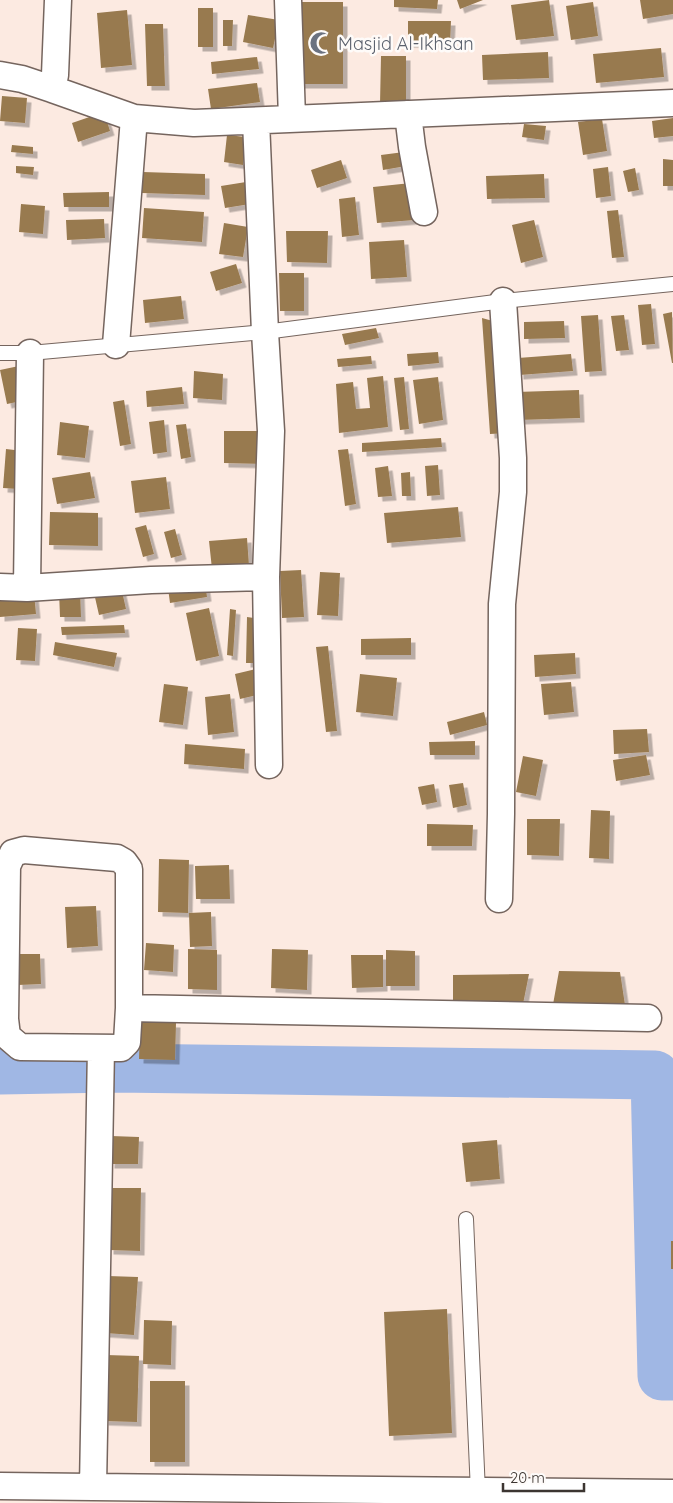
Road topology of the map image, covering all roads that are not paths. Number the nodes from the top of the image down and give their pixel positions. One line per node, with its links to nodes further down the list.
1 (58, 0): 4 (street)
2 (288, 0): 8 (street)
3 (0, 75): 4 (street)
4 (52, 89): 7 (street)
5 (673, 103): 6 (street)
6 (408, 114): 8 (street); 10 (street)
7 (134, 118): 9 (street); 14 (street)
8 (292, 118): 9 (street)
9 (256, 121): 13 (street)
10 (424, 212)
11 (673, 284): 12 (lane)
12 (503, 301): 13 (lane); 21 (street)
13 (265, 332): 14 (lane); 17 (street)
14 (116, 346): 16 (lane)
15 (0, 353): 16 (lane)
16 (30, 353): 19 (street)
17 (266, 576): 19 (street); 20 (street)
18 (0, 587): 19 (street)
19 (27, 588)
20 (269, 765)
21 (499, 899)
22 (129, 1008): 23 (street); 24 (street); 24 (street)
23 (648, 1018)
24 (101, 1062): 27 (street)
25 (466, 1219): 28 (lane)
26 (0, 1486): 27 (street)
27 (93, 1487): 28 (street)
28 (478, 1492): 29 (street)
29 (673, 1493)

